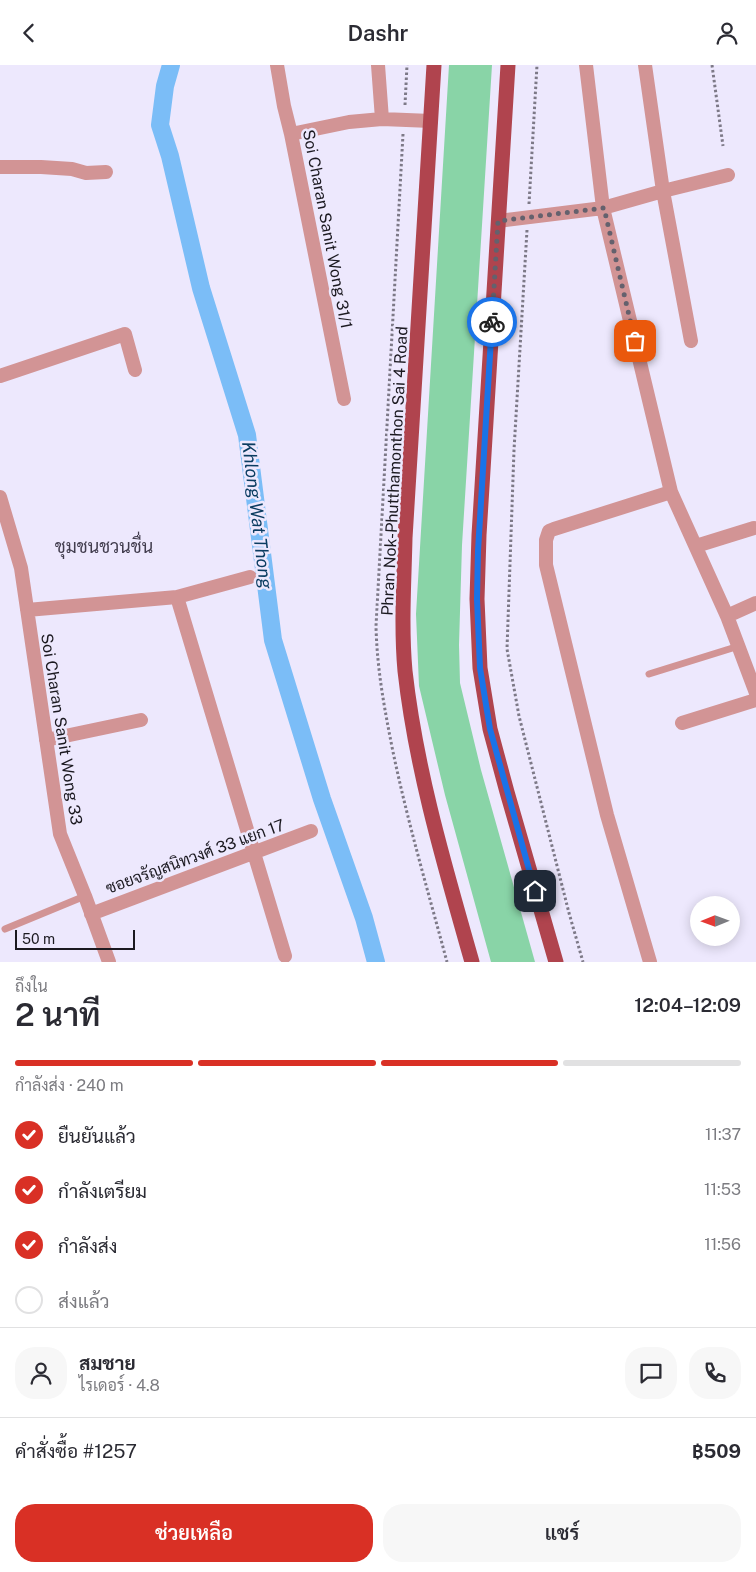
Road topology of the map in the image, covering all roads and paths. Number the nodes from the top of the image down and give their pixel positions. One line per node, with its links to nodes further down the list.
1 (276, 65): 11 (street, Soi Charan Sanit Wong 31/1)
2 (378, 65): 9 (street)
3 (434, 65): 10 (main road, Phran Nok-Phutthamonthon Sai 4 Road)
4 (508, 65): 19 (main road)
5 (537, 65): 18 (path)
6 (586, 65): 17 (street)
7 (645, 65): 16 (street)
8 (712, 65): 12 (path)
9 (382, 119): 10 (street); 11 (street)
10 (431, 121): 48 (main road, Phran Nok-Phutthamonthon Sai 4 Road)
11 (291, 134): 23 (street, Soi Charan Sanit Wong 31/1)
12 (723, 146)
13 (0, 167): 14 (street)
14 (106, 172)
15 (728, 175): 16 (street)
16 (664, 191): 17 (street); 20 (street)
17 (604, 208): 18 (street); 24 (street)
18 (528, 218): 19 (street); 50 (path)
19 (498, 221): 49 (main road)
20 (692, 341)
21 (135, 370): 22 (street)
22 (0, 376)
23 (344, 399)
24 (671, 492): 28 (street); 51 (street)
25 (0, 497): 27 (street, Soi Charan Sanit Wong 33)
26 (754, 528): 28 (street)
27 (5, 536): 32 (street, Soi Charan Sanit Wong 33)
28 (696, 546): 33 (street)
29 (250, 577): 30 (street)
30 (177, 597): 32 (street); 42 (street)
31 (756, 603): 33 (street)
32 (26, 609): 40 (street, Soi Charan Sanit Wong 33)
33 (728, 616): 34 (street)
34 (739, 646): 35 (lane); 36 (street)
35 (649, 674)
36 (756, 693)
37 (756, 701): 39 (street)
38 (141, 720): 40 (street)
39 (682, 723)
40 (46, 740): 43 (street, Soi Charan Sanit Wong 33)
41 (311, 831): 42 (street, ซอยจรัญสนิทวงศ์ 33 แยก 17)
42 (254, 853): 44 (street, ซอยจรัญสนิทวงศ์ 33 แยก 17); 46 (street)
43 (85, 897): 44 (street, Soi Charan Sanit Wong 33); 45 (lane)
44 (91, 914): 47 (street, Soi Charan Sanit Wong 33)
45 (6, 929)
46 (284, 956)
47 (109, 962)
48 (472, 962)
49 (556, 962)
50 (583, 962)
51 (650, 962)

